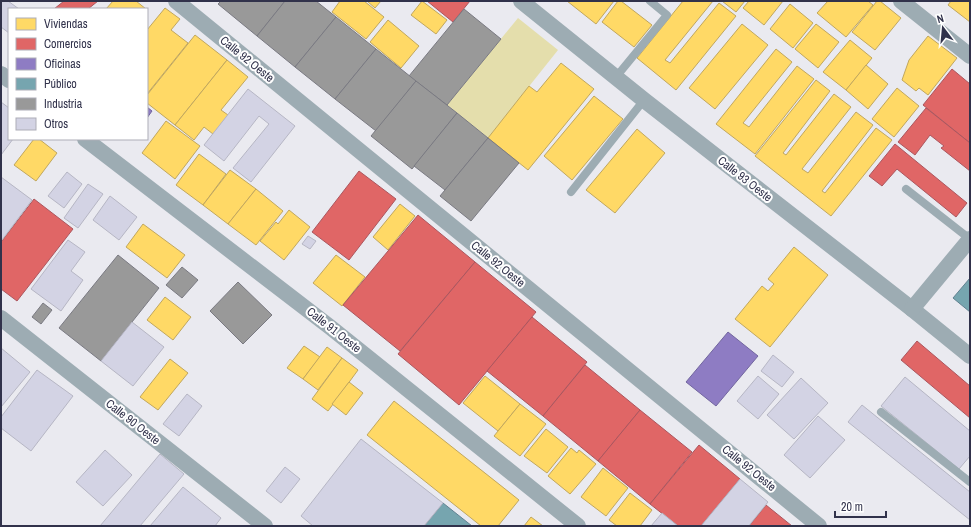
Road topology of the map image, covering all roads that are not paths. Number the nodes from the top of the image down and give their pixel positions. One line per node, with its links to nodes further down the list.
1 (176, 1): 19 (street, Calle 92 Oeste)
2 (521, 1): 6 (street, Calle 93 Oeste)
3 (650, 1): 6 (lane)
4 (901, 1): 5 (street)
5 (970, 56)
6 (616, 77): 7 (street, Calle 93 Oeste)
7 (644, 100): 10 (lane); 12 (street, Calle 93 Oeste)
8 (86, 140): 18 (street, Calle 91 Oeste)
9 (906, 189): 11 (lane)
10 (571, 192)
11 (970, 239): 12 (street)
12 (912, 309): 14 (street, Calle 93 Oeste)
13 (1, 318): 17 (street, Calle 90 Oeste)
14 (970, 356)
15 (881, 412): 16 (lane)
16 (970, 482)
17 (265, 526)
18 (578, 526)
19 (819, 526)

